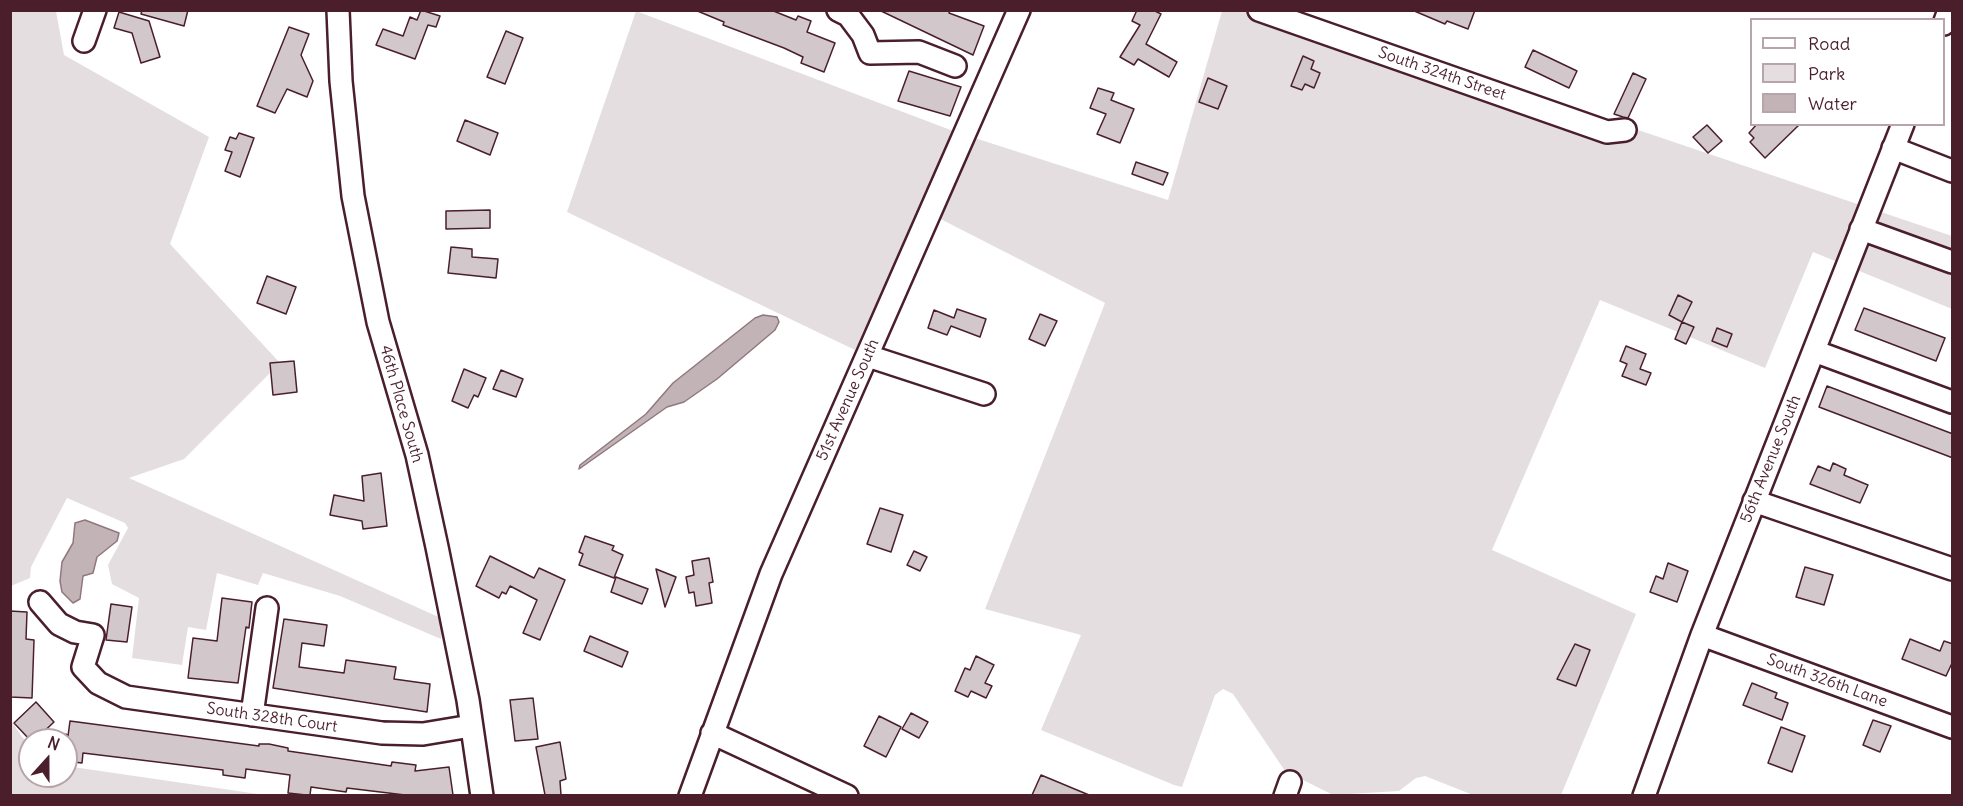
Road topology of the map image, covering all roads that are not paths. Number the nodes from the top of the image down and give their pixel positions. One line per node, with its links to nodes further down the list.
1 (96, 10): 6 (street)
2 (339, 10): 24 (street, 46th Place South)
3 (838, 10): 7 (street)
4 (1019, 10): 15 (street, 51st Avenue South)
5 (1259, 10): 9 (street, South 324th Street)
6 (84, 41)
7 (955, 66)
8 (1902, 126): 10 (street, 56th Avenue South)
9 (1625, 130)
10 (1893, 148): 11 (street); 12 (street, 56th Avenue South)
11 (1953, 171)
12 (1861, 229): 13 (street); 14 (street, 56th Avenue South)
13 (1953, 262)
14 (1814, 351): 17 (street); 18 (street, 56th Avenue South)
15 (867, 356): 16 (street); 26 (street, 51st Avenue South)
16 (984, 394)
17 (1953, 402)
18 (1754, 501): 19 (street); 22 (street, 56th Avenue South)
19 (1953, 570)
20 (40, 602): 23 (street, South 328th Court)
21 (267, 608): 23 (street)
22 (1702, 635): 25 (street, South 326th Lane); 30 (street, 56th Avenue South)
23 (252, 715): 24 (street, South 328th Court)
24 (471, 726): 27 (street, 46th Place South)
25 (1953, 727)
26 (711, 733): 28 (street, 51st Avenue South); 29 (street)
27 (483, 795)
28 (690, 795)
29 (847, 795)
30 (1644, 795)

